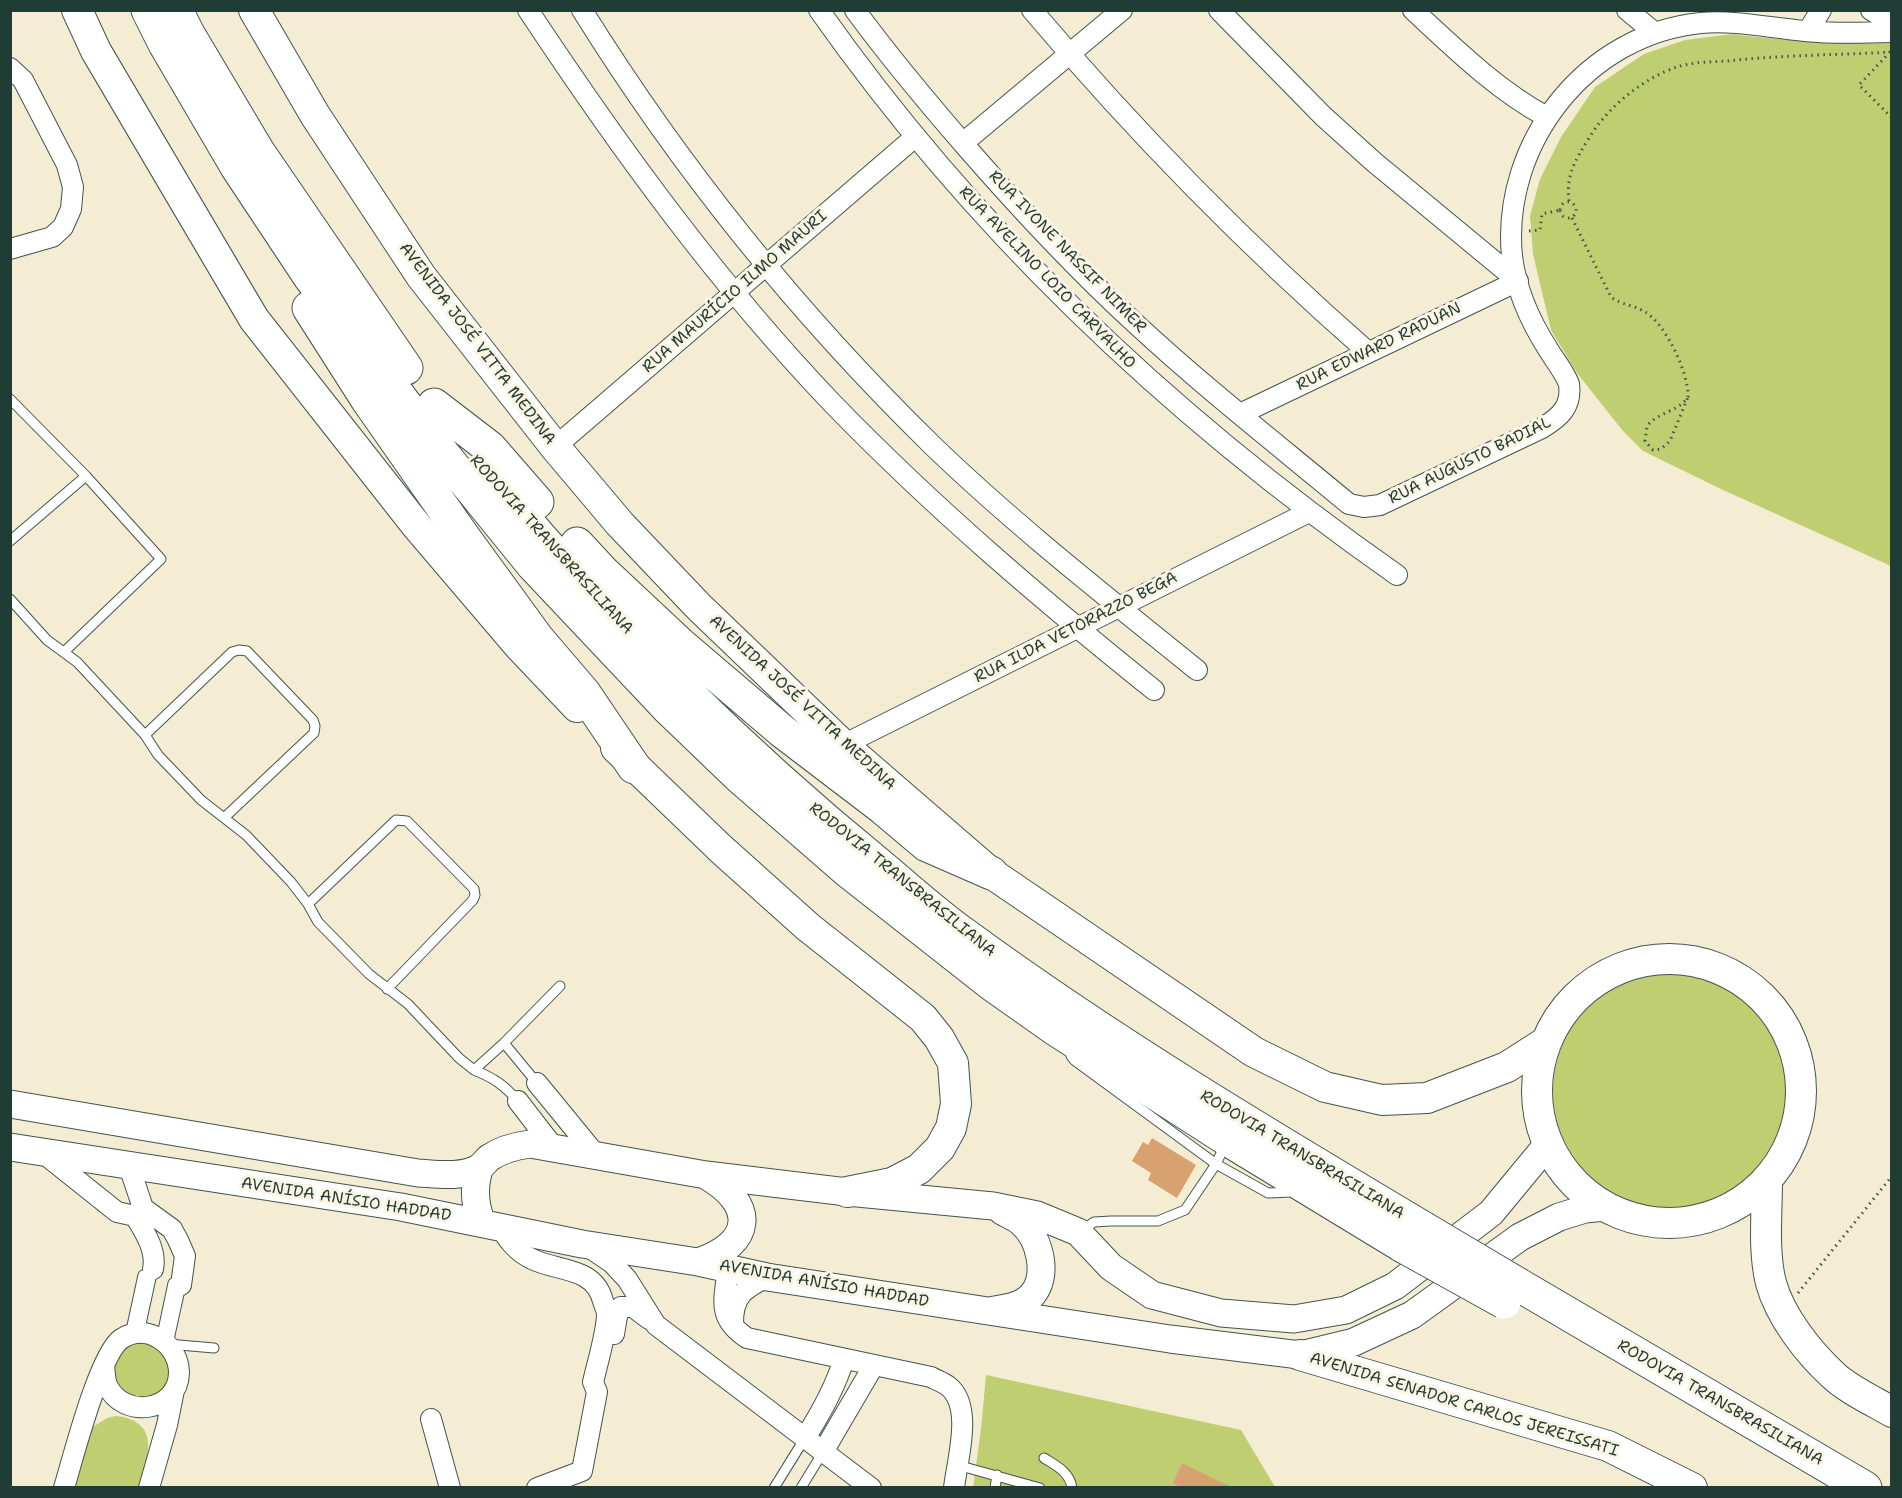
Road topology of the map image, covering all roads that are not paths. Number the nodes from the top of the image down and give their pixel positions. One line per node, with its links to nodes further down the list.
1 (77, 10): 48 (main road)
2 (148, 10): 20 (highway, RODOVIA TRANSBRASILIANA)
3 (176, 10): 32 (highway, RODOVIA TRANSBRASILIANA)
4 (254, 10): 34 (main road, AVENIDA JOSÉ VITTA MEDINA)
5 (528, 10): 29 (street)
6 (582, 10): 27 (street)
7 (819, 10): 24 (street, RUA AVELINO LOIO CARVALHO)
8 (855, 10): 25 (street, RUA IVONE NASSIF NIMER)
9 (1032, 10): 21 (street)
10 (1122, 10): 21 (street)
11 (1219, 10): 28 (street)
12 (1413, 10): 23 (street)
13 (1627, 10): 19 (street)
14 (1821, 10): 17 (street)
15 (1871, 10): 16 (street)
16 (1892, 24)
17 (1808, 32): 18 (street, RUA AUGUSTO BADIAL); 19 (street, RUA AUGUSTO BADIAL)
18 (1892, 32)
19 (1655, 33): 23 (street, RUA AUGUSTO BADIAL)
20 (165, 44): 48 (highway); 60 (highway, RODOVIA TRANSBRASILIANA)
21 (1069, 54): 25 (street); 30 (street)
22 (10, 68): 26 (street)
23 (1547, 117): 28 (street, RUA AUGUSTO BADIAL)
24 (915, 137): 27 (street, RUA MAURÍCIO ILMO MAURI); 37 (street, RUA AVELINO LOIO CARVALHO)
25 (963, 143): 33 (street, RUA IVONE NASSIF NIMER)
26 (10, 249)
27 (766, 265): 29 (street, RUA MAURÍCIO ILMO MAURI); 41 (street)
28 (1518, 281): 30 (street, RUA EDWARD RADUAN); 36 (street, RUA AUGUSTO BADIAL)
29 (734, 292): 34 (street, RUA MAURÍCIO ILMO MAURI); 42 (street)
30 (1368, 352): 33 (street, RUA EDWARD RADUAN)
31 (10, 399): 35 (lane)
32 (434, 405): 50 (highway); 60 (highway, RODOVIA TRANSBRASILIANA)
33 (1240, 414): 36 (street, RUA IVONE NASSIF NIMER)
34 (555, 447): 47 (main road, AVENIDA JOSÉ VITTA MEDINA)
35 (86, 476): 38 (lane); 43 (lane)
36 (1364, 507)
37 (1309, 512): 39 (street, RUA AVELINO LOIO CARVALHO); 41 (street, RUA ILDA VETORAZZO BEGA)
38 (10, 541)
39 (1397, 575)
40 (10, 599): 43 (lane)
41 (1119, 607): 42 (street, RUA ILDA VETORAZZO BEGA); 44 (street)
42 (1076, 628): 45 (street); 47 (street, RUA ILDA VETORAZZO BEGA)
43 (64, 652): 46 (lane)
44 (1197, 670)
45 (1154, 690)
46 (145, 735): 49 (lane); 49 (lane)
47 (843, 745): 50 (main road, AVENIDA JOSÉ VITTA MEDINA)
48 (634, 767): 70 (main road)
49 (224, 818): 51 (lane)
50 (991, 873): 54 (main road, AVENIDA JOSÉ VITTA MEDINA)
51 (308, 904): 53 (lane); 53 (lane)
52 (560, 986): 55 (lane)
53 (387, 988): 56 (lane)
54 (1546, 1042): 61 (main road); 69 (main road)
55 (504, 1043): 56 (lane); 57 (lane)
56 (474, 1070): 58 (lane)
57 (537, 1083): 65 (street)
58 (518, 1101): 63 (street)
59 (10, 1104): 67 (main road)
60 (1227, 1134): 75 (lane); 76 (highway, RODOVIA TRANSBRASILIANA); 76 (highway, RODOVIA TRANSBRASILIANA)
61 (1548, 1144): 72 (main road); 75 (main road)
62 (10, 1147): 64 (main road, AVENIDA ANÍSIO HADDAD)
63 (555, 1149): 65 (main road); 67 (main road)
64 (43, 1153): 66 (main road, AVENIDA ANÍSIO HADDAD); 73 (street)
65 (596, 1155): 68 (main road)
66 (129, 1167): 73 (street); 74 (main road, AVENIDA ANÍSIO HADDAD)
67 (480, 1167): 74 (main road)
68 (706, 1175): 70 (main road); 77 (main road)
69 (1767, 1181): 72 (main road); 98 (main road)
70 (847, 1192): 71 (main road)
71 (993, 1206): 75 (main road); 86 (main road)
72 (1605, 1207): 93 (main road, AVENIDA ANÍSIO HADDAD)
73 (132, 1212): 79 (street); 81 (street)
74 (491, 1225): 78 (main road, AVENIDA ANÍSIO HADDAD); 87 (street)
75 (1078, 1232)
76 (1413, 1237): 85 (highway, RODOVIA TRANSBRASILIANA, bridge)
77 (737, 1239): 80 (main road); 82 (main road)
78 (582, 1244): 80 (main road, AVENIDA ANÍSIO HADDAD); 88 (street)
79 (182, 1255): 81 (street); 84 (street)
80 (698, 1263): 82 (main road, AVENIDA ANÍSIO HADDAD)
81 (150, 1266): 90 (lane)
82 (728, 1269): 83 (main road, AVENIDA ANÍSIO HADDAD); 89 (street)
83 (767, 1277): 86 (main road, AVENIDA ANÍSIO HADDAD); 89 (street)
84 (177, 1284): 91 (lane)
85 (1511, 1294): 117 (highway, RODOVIA TRANSBRASILIANA); 118 (highway, RODOVIA TRANSBRASILIANA)
86 (984, 1311): 93 (main road, AVENIDA ANÍSIO HADDAD)
87 (612, 1315): 88 (street); 108 (street)
88 (656, 1325): 100 (street)
89 (733, 1329): 94 (street)
90 (134, 1335): 91 (street); 96 (street)
91 (165, 1342): 92 (lane); 97 (street)
92 (214, 1348)
93 (1300, 1355): 116 (main road, AVENIDA SENADOR CARLOS JEREISSATI)
94 (844, 1359): 95 (street); 100 (street)
95 (874, 1365): 101 (street); 103 (street)
96 (104, 1367): 97 (street); 105 (street)
97 (174, 1390): 106 (street)
98 (1892, 1412)
99 (431, 1419): 107 (street)
100 (805, 1438): 101 (street); 109 (lane)
101 (823, 1452): 110 (lane); 111 (street)
102 (1044, 1458): 115 (lane)
103 (957, 1465): 104 (lane); 112 (street)
104 (997, 1475): 113 (lane); 114 (lane)
105 (64, 1488)
106 (149, 1488)
107 (450, 1488)
108 (537, 1488)
109 (774, 1488)
110 (801, 1488)
111 (871, 1488)
112 (954, 1488)
113 (995, 1488)
114 (1040, 1488)
115 (1072, 1488)
116 (1692, 1488)
117 (1820, 1488)
118 (1865, 1488)

